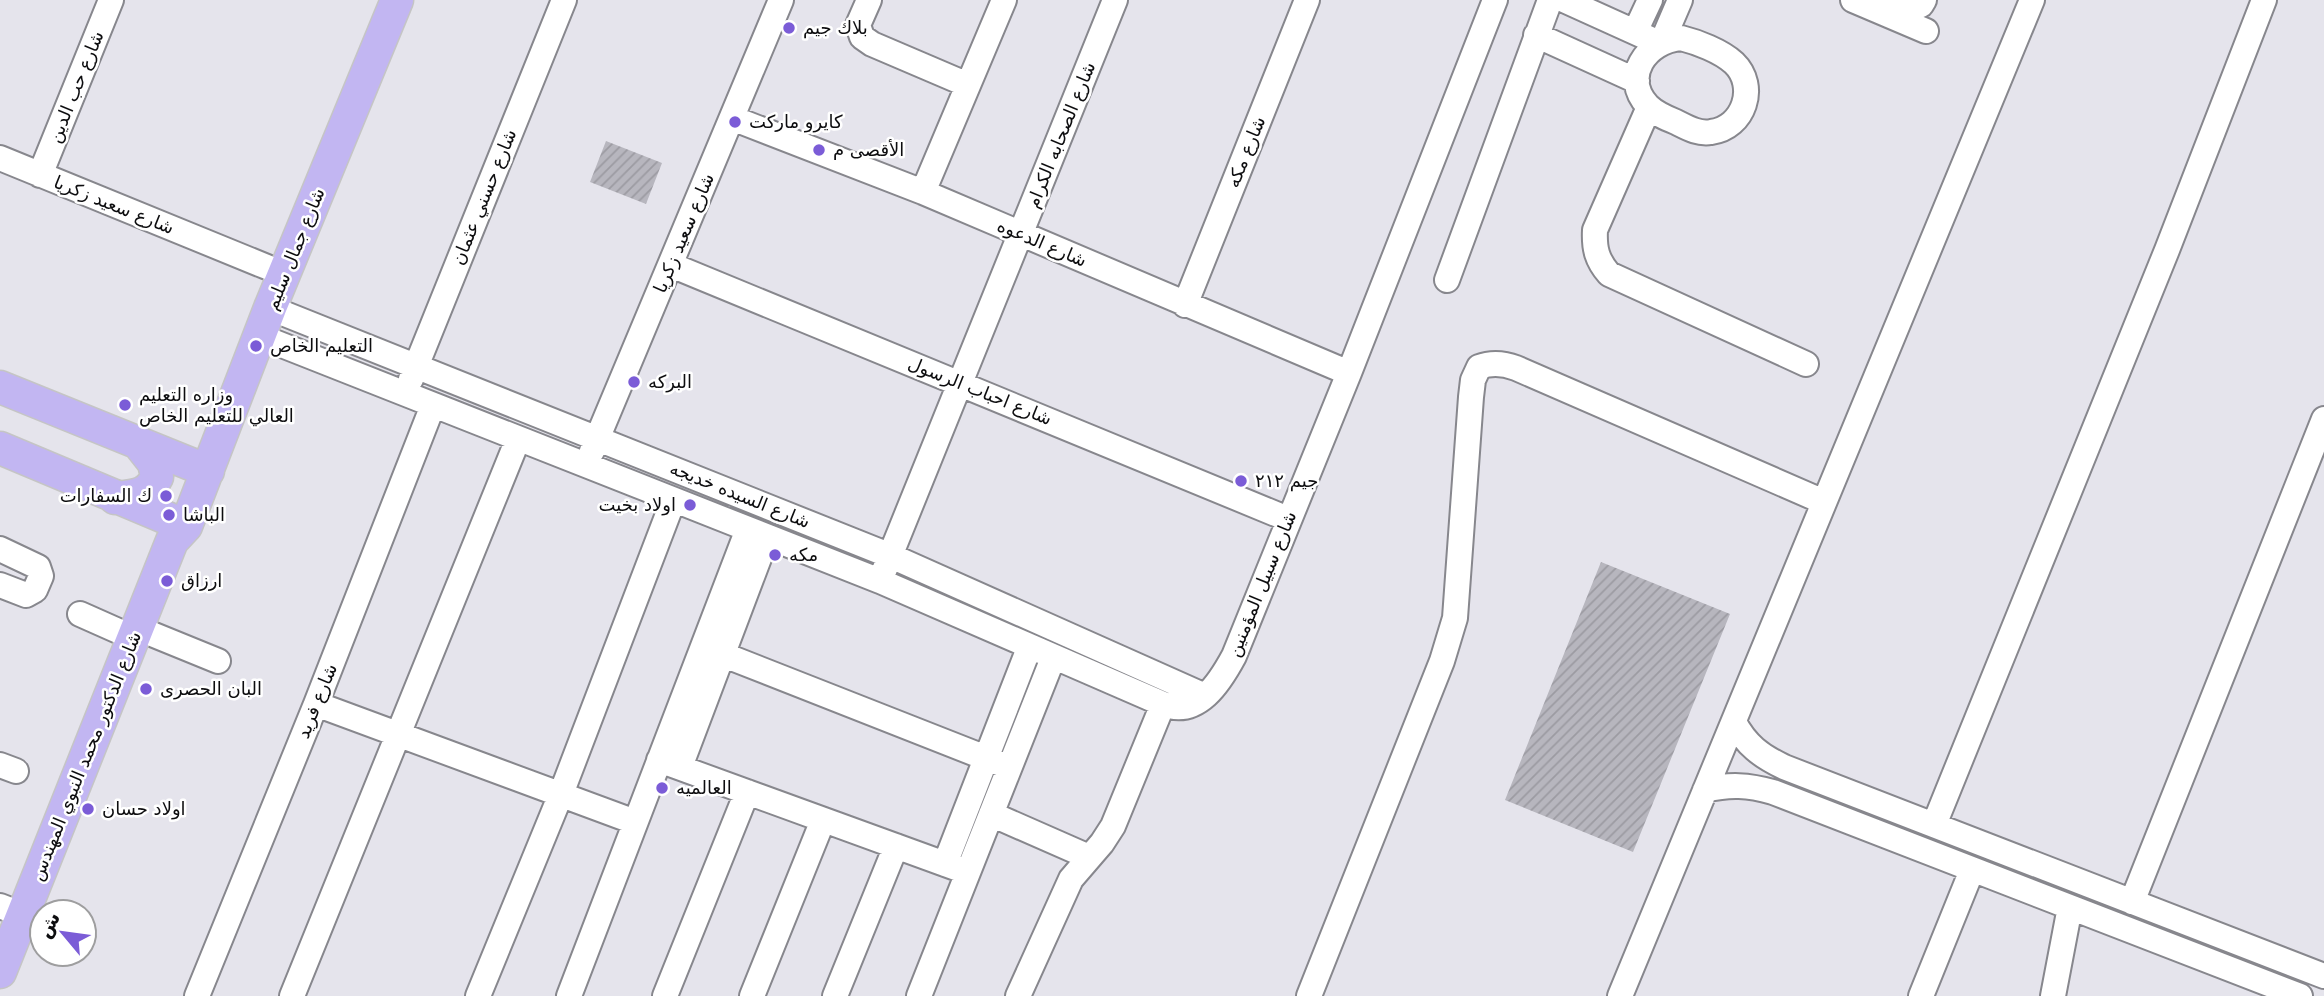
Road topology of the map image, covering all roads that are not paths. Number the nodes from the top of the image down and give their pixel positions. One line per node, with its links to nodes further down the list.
1 (111, 0): 30 (street, شارع حب الدين)
2 (378, 0): 36 (main road, شارع جمال سليم)
3 (397, 0): 39 (main road, شارع جمال سليم)
4 (564, 0): 41 (street, شارع حسني عثمان)
5 (781, 0): 27 (street, شارع سعيد زكريا)
6 (869, 0): 25 (street)
7 (1004, 0): 25 (street)
8 (1115, 0): 34 (street, شارع الصحابه الكرام)
9 (1307, 0): 38 (street, شارع مكه)
10 (1495, 0): 42 (street, شارع سبيل المؤمنين)
11 (1550, 0): 22 (street)
12 (1564, 0): 20 (street)
13 (1650, 0): 20 (street)
14 (1681, 0): 23 (street)
15 (1853, 0): 21 (street)
16 (1892, 0): 17 (street)
17 (1924, 0)
18 (2032, 0): 56 (street)
19 (2264, 0): 83 (street)
20 (1634, 32): 23 (street)
21 (1926, 32)
22 (1536, 36): 24 (street); 37 (street)
23 (1660, 43): 24 (street); 26 (street)
24 (1637, 80): 26 (street)
25 (968, 85): 31 (street)
26 (1649, 107): 28 (street)
27 (733, 118): 31 (street, شارع الدعوه); 35 (street, شارع سعيد زكريا)
28 (1630, 150): 32 (street); 33 (street); 40 (street)
29 (0, 159): 30 (street, شارع سعيد زكريا)
30 (40, 175): 36 (street, شارع سعيد زكريا)
31 (923, 192): 34 (street, شارع الدعوه)
32 (1593, 194)
33 (1609, 230)
34 (1021, 234): 38 (street, شارع الدعوه); 43 (street, شارع الصحابه الكرام)
35 (671, 265): 43 (street, شارع احباب الرسول); 48 (street, شارع سعيد زكريا)
36 (267, 267): 53 (main road, شارع جمال سليم)
37 (1447, 280)
38 (1185, 305): 42 (street, شارع الدعوه)
39 (265, 322): 41 (street, شارع السيده خديجه); 45 (street, شارع السيده خديجه); 53 (main road, شارع جمال سليم)
40 (1806, 364)
41 (416, 366): 45 (street, شارع حسني عثمان); 48 (street, شارع السيده خديجه)
42 (1349, 373): 57 (street, شارع سبيل المؤمنين)
43 (960, 383): 57 (street, شارع احباب الرسول); 61 (street, شارع الصحابه الكرام)
44 (0, 387): 50 (main road)
45 (405, 394): 46 (street, شارع السيده خديجه)
46 (433, 405): 49 (street, شارع السيده خديجه); 71 (street, شارع فريد)
47 (2324, 419): 88 (street)
48 (597, 438): 52 (street, شارع سعيد زكريا); 61 (street, شارع السيده خديجه)
49 (518, 439): 52 (street, شارع السيده خديجه); 74 (street)
50 (139, 444): 53 (main road); 54 (main road)
51 (1, 453): 54 (main road)
52 (586, 466): 55 (street, شارع السيده خديجه)
53 (199, 467): 58 (main road, شارع جمال سليم)
54 (115, 498): 58 (main road)
55 (673, 501): 59 (street, شارع السيده خديجه); 79 (street)
56 (1824, 502): 73 (street); 102 (street)
57 (1288, 519): 70 (street, شارع سبيل المؤمنين)
58 (176, 529): 65 (main road, شارع الدكتور محمد النبوي المهندس)
59 (757, 533): 62 (street, شارع السيده خديجه); 67 (street); 75 (street)
60 (0, 549): 63 (street)
61 (891, 556): 62 (street, شارع الصحابه الكرام); 70 (street, شارع السيده خديجه)
62 (880, 581): 66 (street, شارع السيده خديجه)
63 (0, 585)
64 (80, 614): 65 (street)
65 (135, 633): 69 (street); 90 (main road, شارع الدكتور محمد النبوي المهندس)
66 (1030, 648): 68 (street, شارع السيده خديجه); 76 (street)
67 (724, 654): 75 (street); 76 (street)
68 (1053, 658): 72 (street, شارع السيده خديجه); 76 (street)
69 (218, 661)
70 (1205, 696): 72 (street)
71 (316, 704): 74 (street); 93 (street, شارع فريد)
72 (1163, 704): 85 (street)
73 (1734, 722): 77 (street); 83 (street)
74 (399, 734): 79 (street); 94 (street)
75 (670, 763): 78 (street); 82 (street)
76 (998, 763): 80 (street); 86 (street)
77 (1705, 790): 87 (street); 103 (street)
78 (747, 792): 81 (street); 97 (street)
79 (561, 794): 82 (street); 95 (street)
80 (991, 814): 85 (street); 86 (street)
81 (823, 820): 84 (street); 98 (street)
82 (635, 822): 96 (street)
83 (1934, 825): 88 (street)
84 (895, 846): 86 (street); 99 (street)
85 (1089, 857): 101 (street)
86 (956, 868): 100 (street)
87 (1972, 870): 89 (street); 104 (street)
88 (2132, 902): 92 (street)
89 (2070, 907): 105 (street); 106 (street)
90 (11, 910): 91 (main road, شارع الدكتور محمد النبوي المهندس)
91 (0, 972)
92 (2324, 976)
93 (197, 996)
94 (292, 996)
95 (478, 996)
96 (569, 996)
97 (666, 996)
98 (752, 996)
99 (835, 996)
100 (919, 996)
101 (1018, 996)
102 (1309, 996)
103 (1620, 996)
104 (1921, 996)
105 (2053, 996)
106 (2300, 996)

